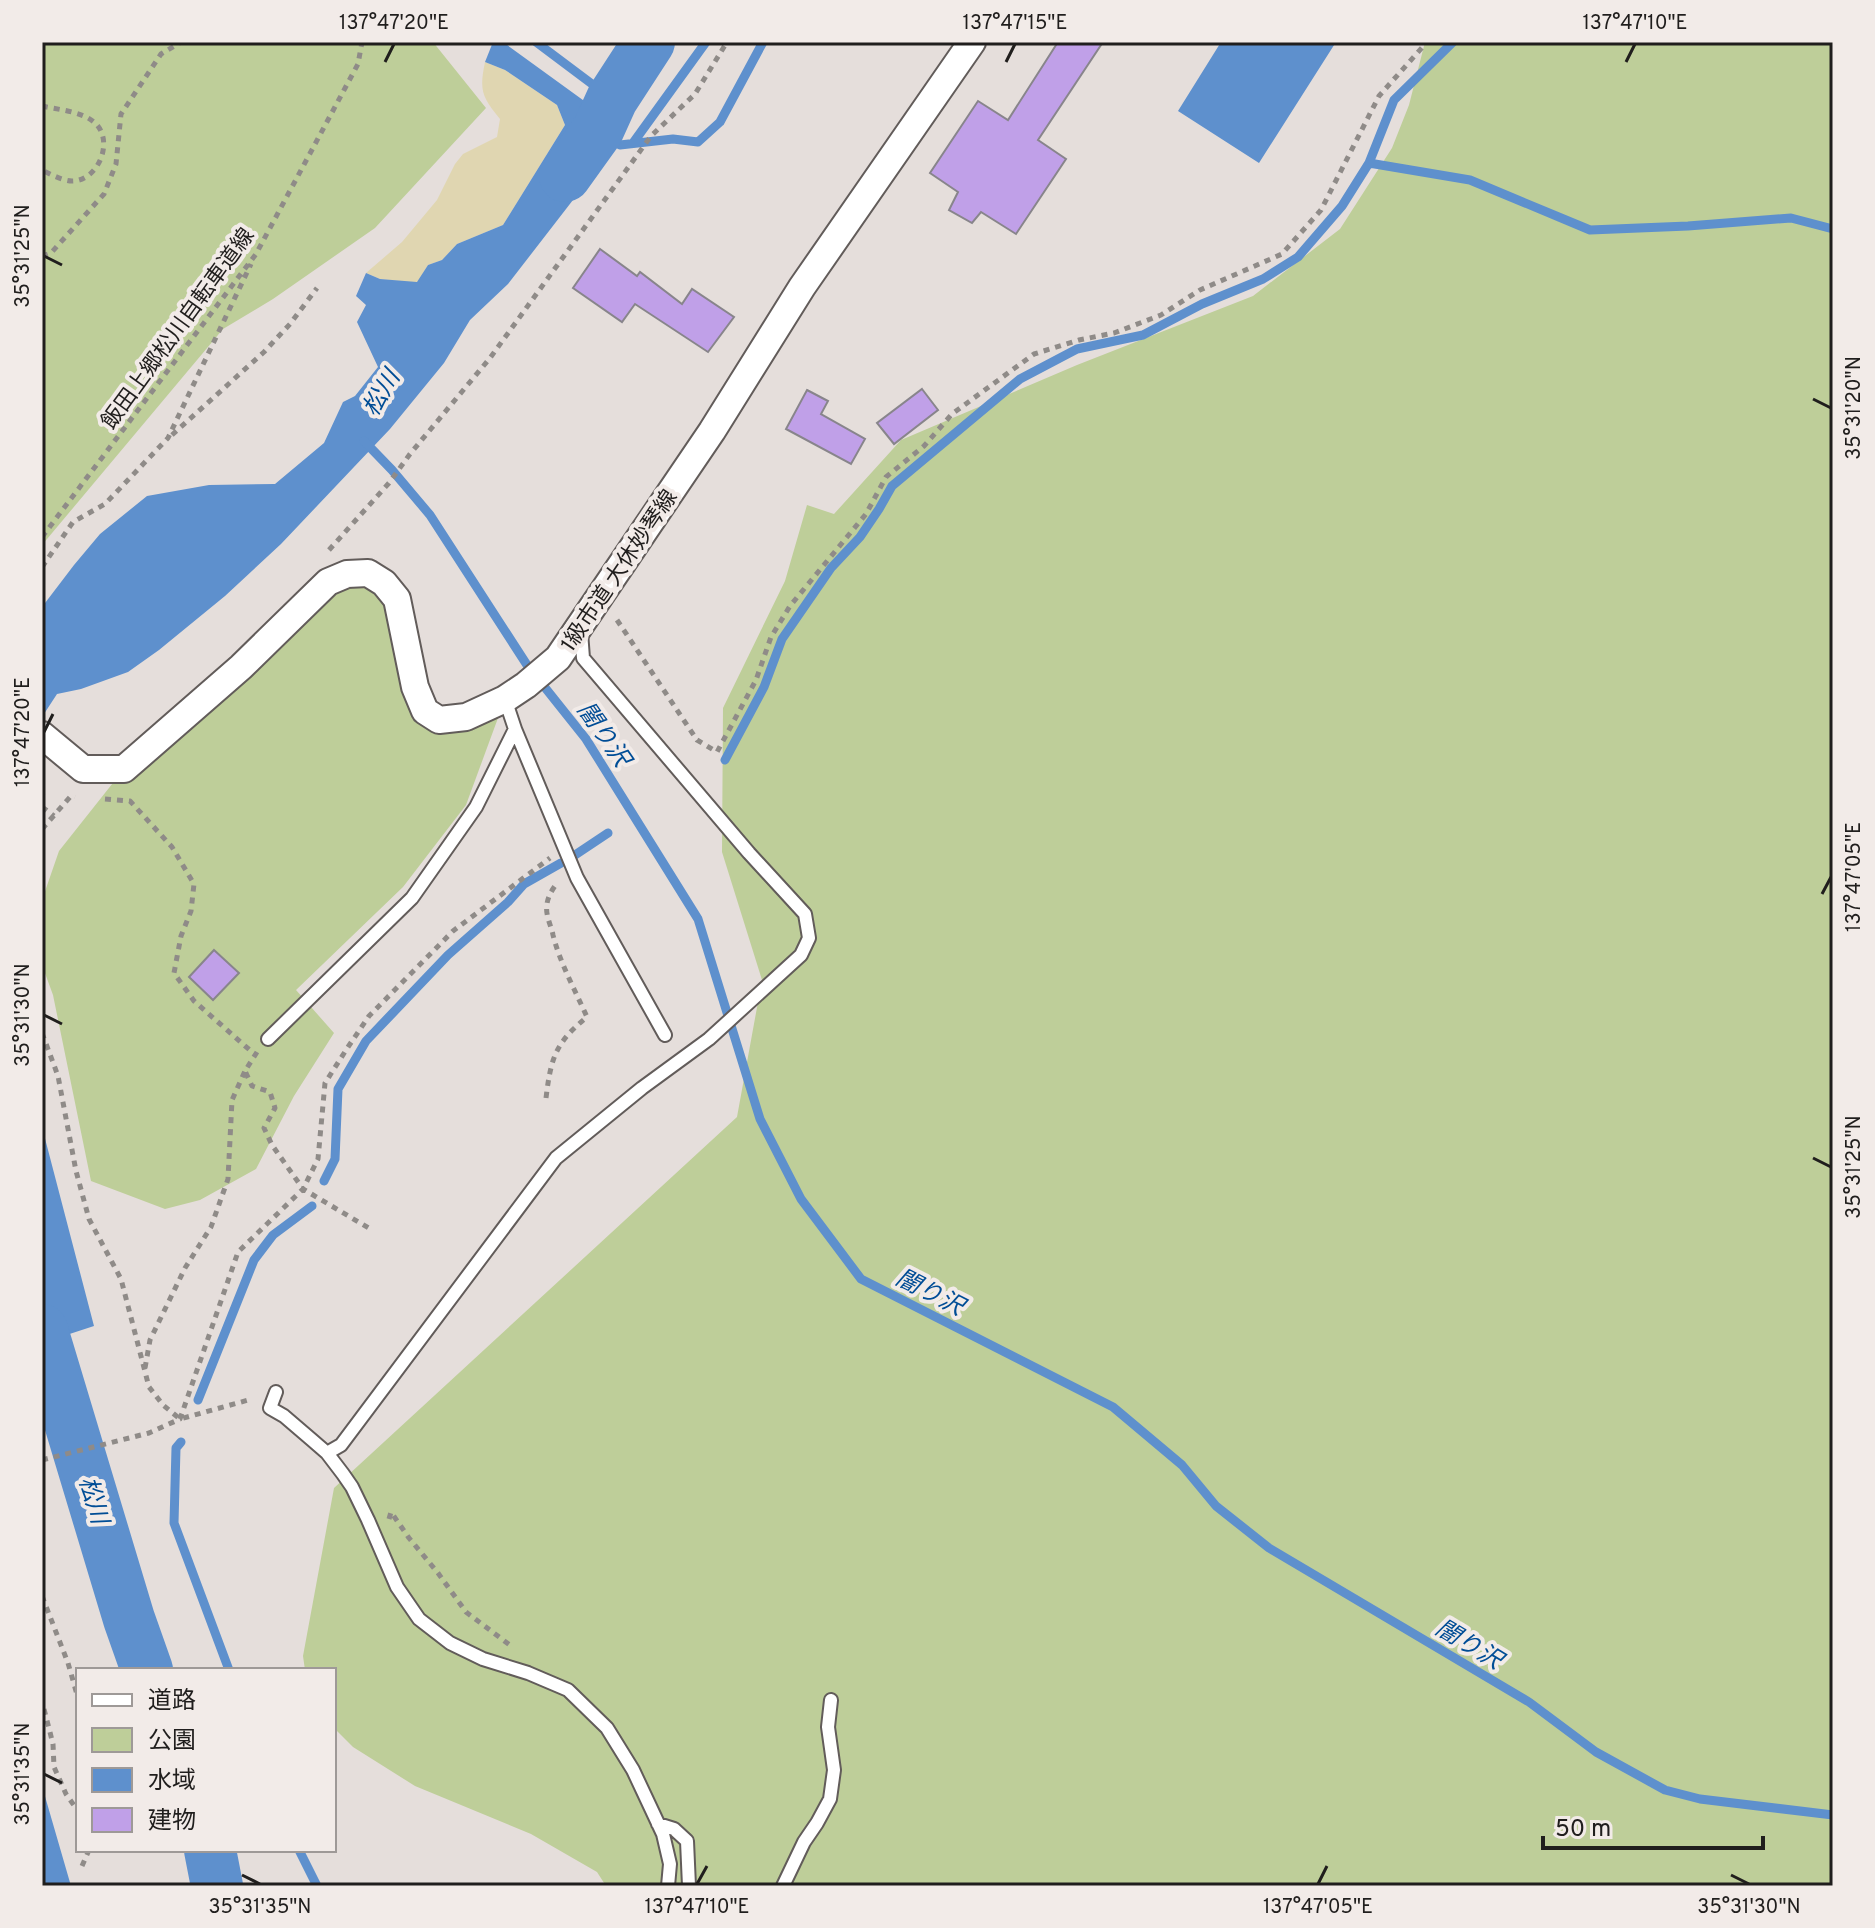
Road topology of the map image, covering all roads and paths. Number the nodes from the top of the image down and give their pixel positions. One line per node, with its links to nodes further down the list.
1 (181, 42): 9 (path)
2 (362, 42): 8 (path, 飯田上郷松川自転車道線)
3 (727, 42): 12 (path)
4 (972, 42): 15 (street, 1級市道 大休妙琴線)
5 (1427, 42): 15 (path)
6 (42, 106): 7 (path)
7 (42, 170)
8 (256, 254): 11 (path); 13 (path, 飯田上郷松川自転車道線)
9 (42, 256)
10 (317, 288): 11 (path)
11 (168, 438): 14 (path)
12 (389, 483)
13 (42, 537)
14 (42, 567)
15 (605, 589): 16 (street, 1級市道 大休妙琴線)
16 (580, 626): 17 (street, 1級市道 大休妙琴線); 38 (lane)
17 (515, 692): 18 (lane); 19 (street, 1級市道 大休妙琴線)
18 (515, 729): 25 (lane); 29 (lane)
19 (42, 735)
20 (86, 798): 23 (path)
21 (101, 799): 30 (path)
22 (42, 807): 23 (path)
23 (54, 816): 24 (path)
24 (42, 829)
25 (564, 848): 26 (lane); 33 (path)
26 (577, 878): 28 (lane); 32 (path)
27 (42, 1033): 35 (path)
28 (665, 1035)
29 (268, 1039): 30 (path)
30 (255, 1055): 31 (path)
31 (245, 1071): 33 (path); 35 (path)
32 (546, 1098)
33 (303, 1189): 34 (path); 37 (path)
34 (372, 1230)
35 (145, 1370): 37 (path)
36 (276, 1392): 37 (path); 38 (lane)
37 (180, 1419): 39 (path)
38 (327, 1453): 47 (lane)
39 (42, 1460)
40 (388, 1523): 42 (path)
41 (42, 1596): 43 (path)
42 (518, 1651)
43 (76, 1691)
44 (831, 1700): 52 (lane)
45 (44, 1709): 46 (path)
46 (76, 1808)
47 (658, 1824): 50 (lane); 51 (lane)
48 (88, 1852): 49 (path)
49 (82, 1866)
50 (668, 1886)
51 (689, 1886)
52 (783, 1886)

